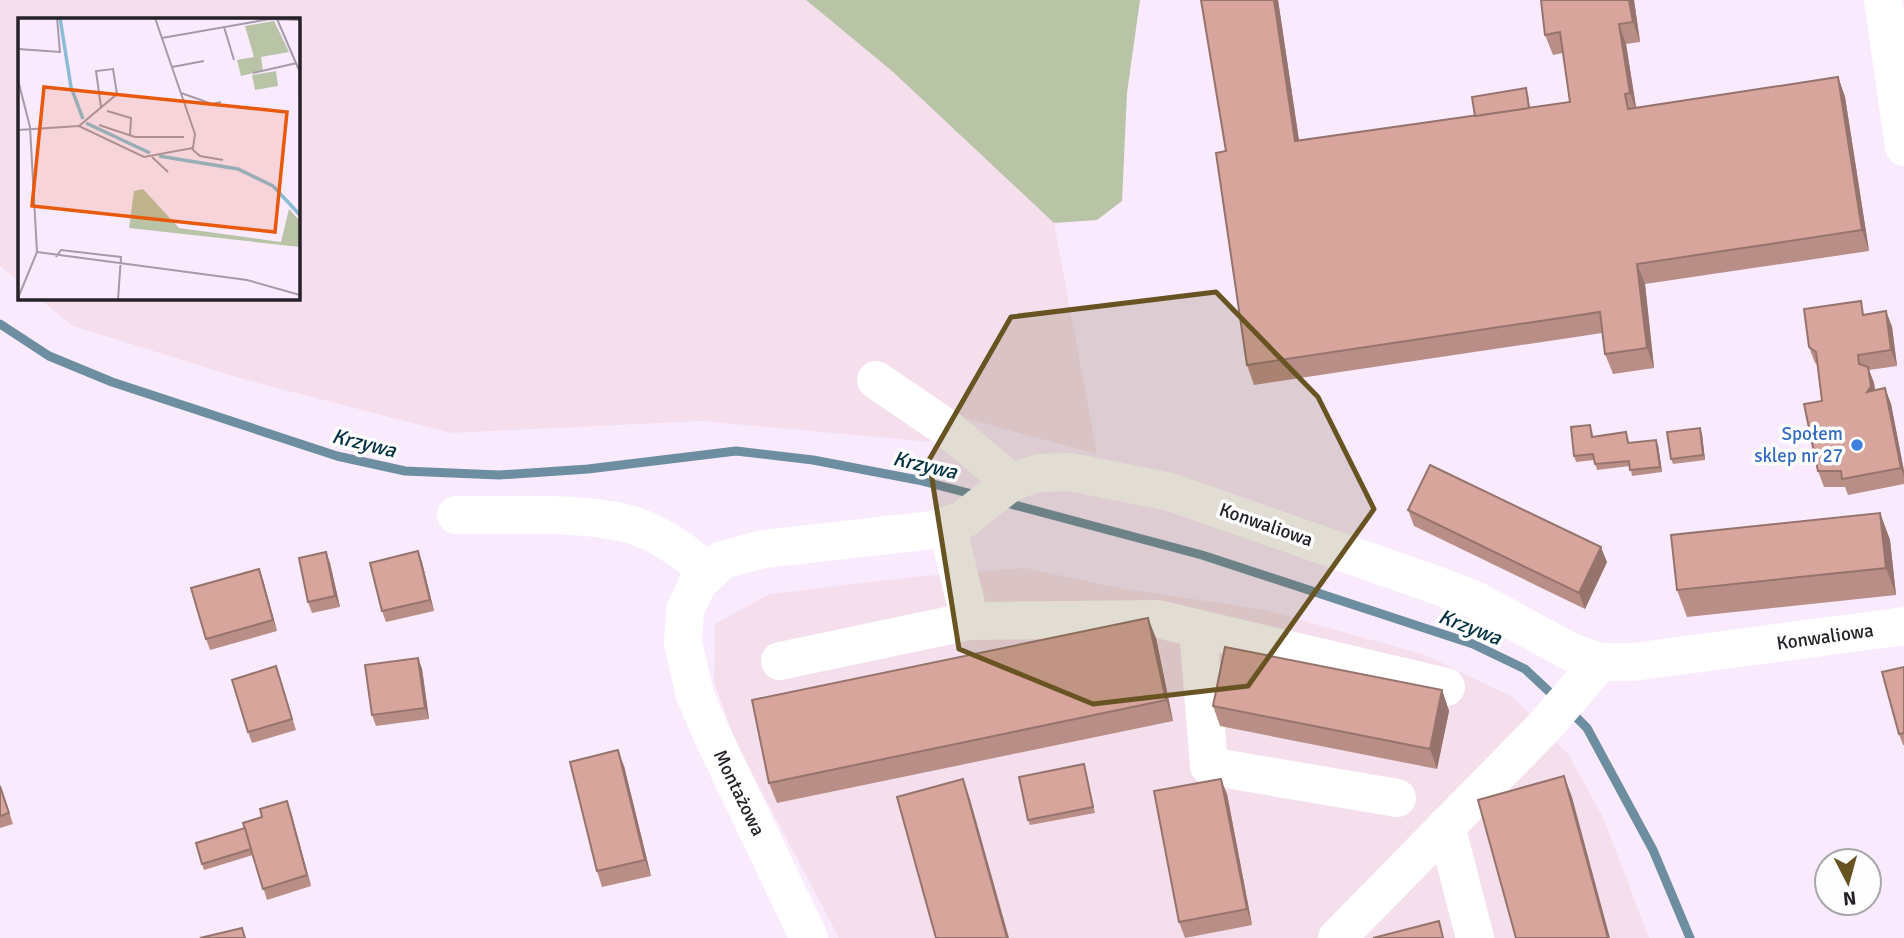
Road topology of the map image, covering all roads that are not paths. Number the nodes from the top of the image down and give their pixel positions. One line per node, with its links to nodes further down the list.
1 (1883, 0): 2 (street)
2 (1904, 147)
3 (876, 380): 4 (street)
4 (1012, 482): 6 (street, Konwaliowa); 13 (street, Konwaliowa)
5 (456, 514): 7 (street)
6 (955, 523): 7 (street, Konwaliowa); 8 (street)
7 (709, 572): 11 (street, Konwaliowa)
8 (970, 621): 10 (street); 12 (street)
9 (1904, 626): 13 (street, Konwaliowa)
10 (1198, 629): 14 (street); 15 (street)
11 (683, 643): 17 (street, Montażowa)
12 (780, 661)
13 (1590, 673): 16 (street)
14 (1446, 687)
15 (1397, 798)
16 (1446, 826): 18 (street); 19 (street)
17 (809, 938)
18 (1337, 938)
19 (1475, 938)

